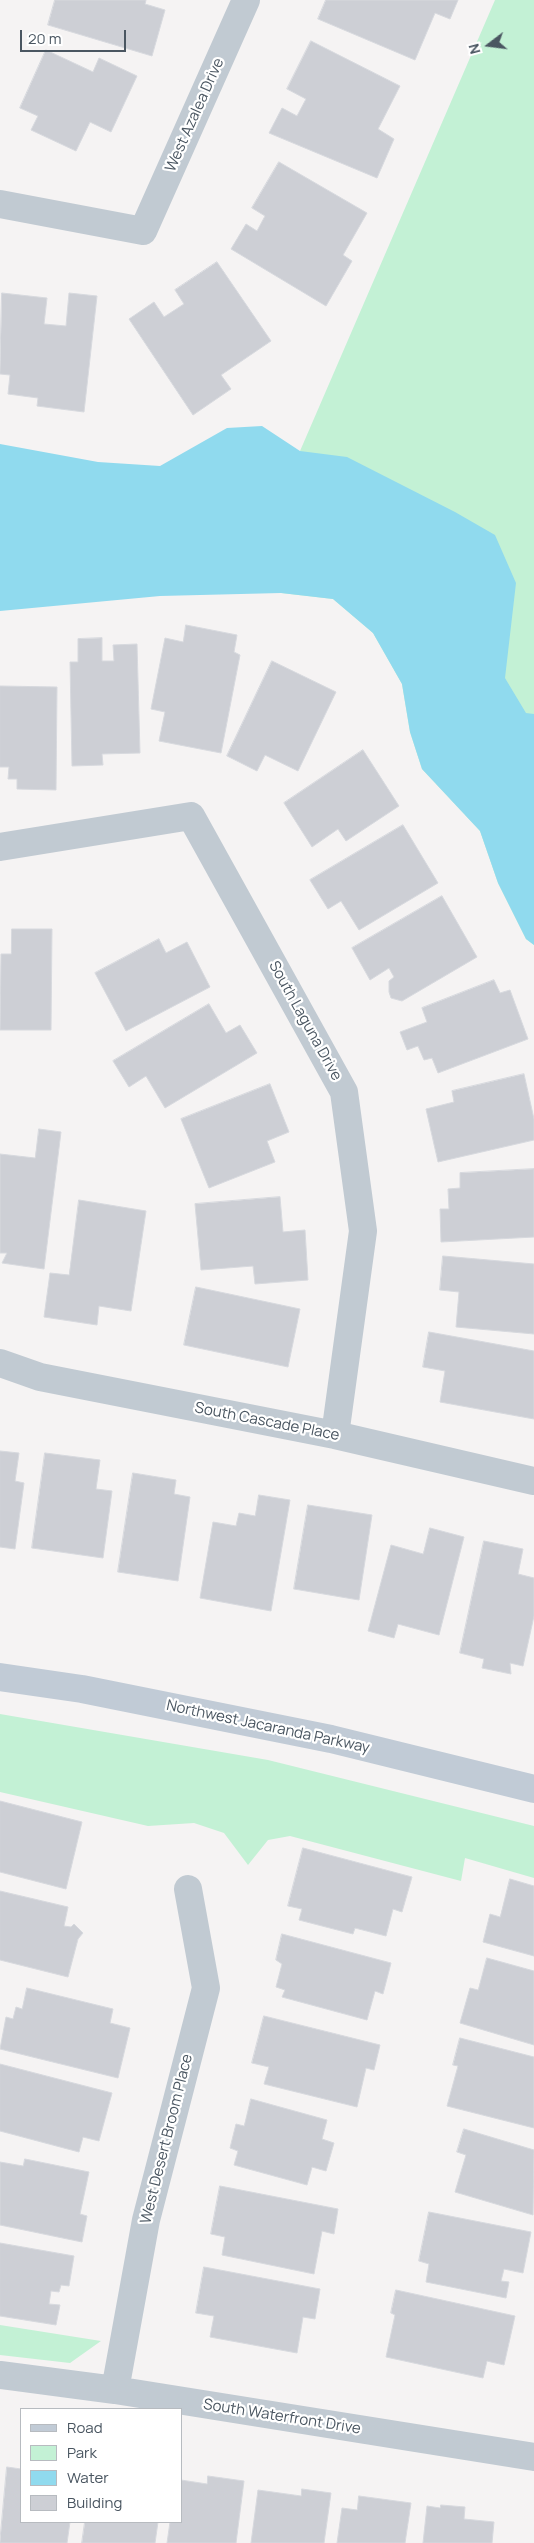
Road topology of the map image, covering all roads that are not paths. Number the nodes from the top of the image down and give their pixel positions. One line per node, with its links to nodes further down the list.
1 (246, 0): 2 (street, West Azalea Drive)
2 (0, 204)
3 (0, 847): 5 (street, South Laguna Drive)
4 (0, 1363): 5 (street, South Cascade Place)
5 (335, 1435): 6 (street, South Cascade Place)
6 (534, 1481)
7 (0, 1677): 8 (street, Northwest Jacaranda Parkway)
8 (534, 1789)
9 (188, 1889): 11 (street, West Desert Broom Place)
10 (0, 2376): 11 (street, South Waterfront Drive)
11 (115, 2390): 12 (street, South Waterfront Drive)
12 (534, 2457)

